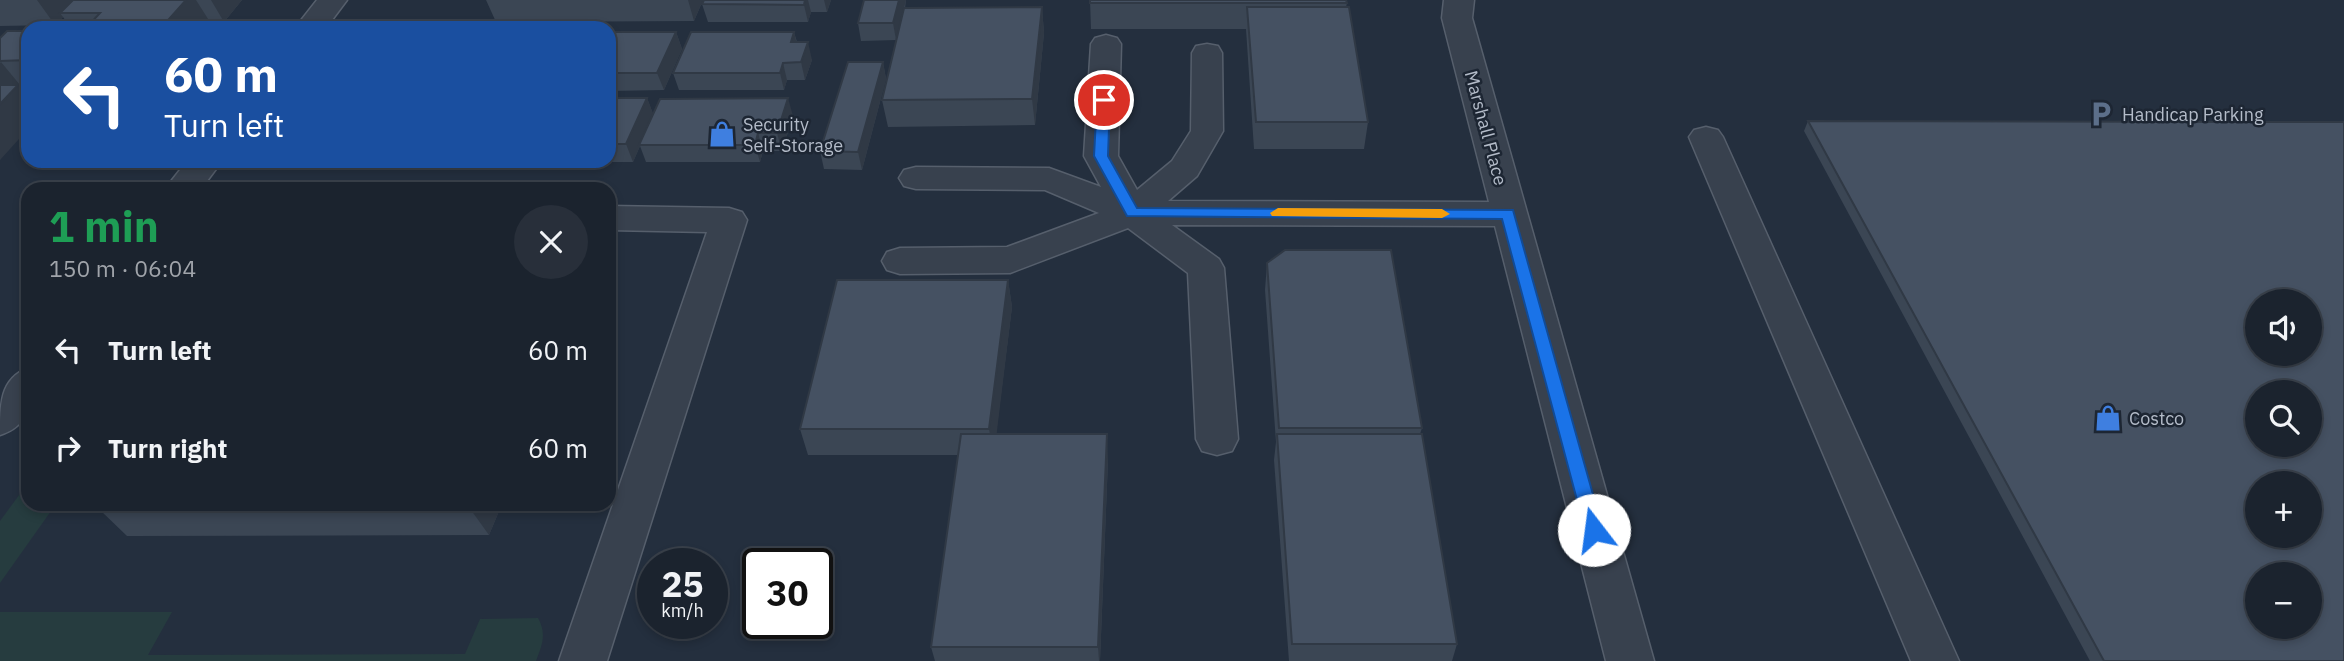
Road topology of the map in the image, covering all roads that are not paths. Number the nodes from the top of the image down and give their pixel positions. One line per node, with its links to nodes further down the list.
1 (332, 0): 3 (street)
2 (1460, 0): 11 (street, Marshall Place)
3 (316, 21)
4 (1106, 44): 10 (street)
5 (1207, 53): 10 (street)
6 (1706, 137): 19 (street)
7 (199, 168): 9 (street)
8 (916, 178): 10 (street)
9 (188, 182)
10 (1132, 213): 11 (street); 13 (street); 16 (street)
11 (1508, 214): 18 (street, Marshall Place)
12 (616, 218): 17 (street)
13 (900, 261)
14 (21, 392): 15 (street)
15 (0, 419)
16 (1217, 439)
17 (583, 661)
18 (1629, 661)
19 (1935, 661)

